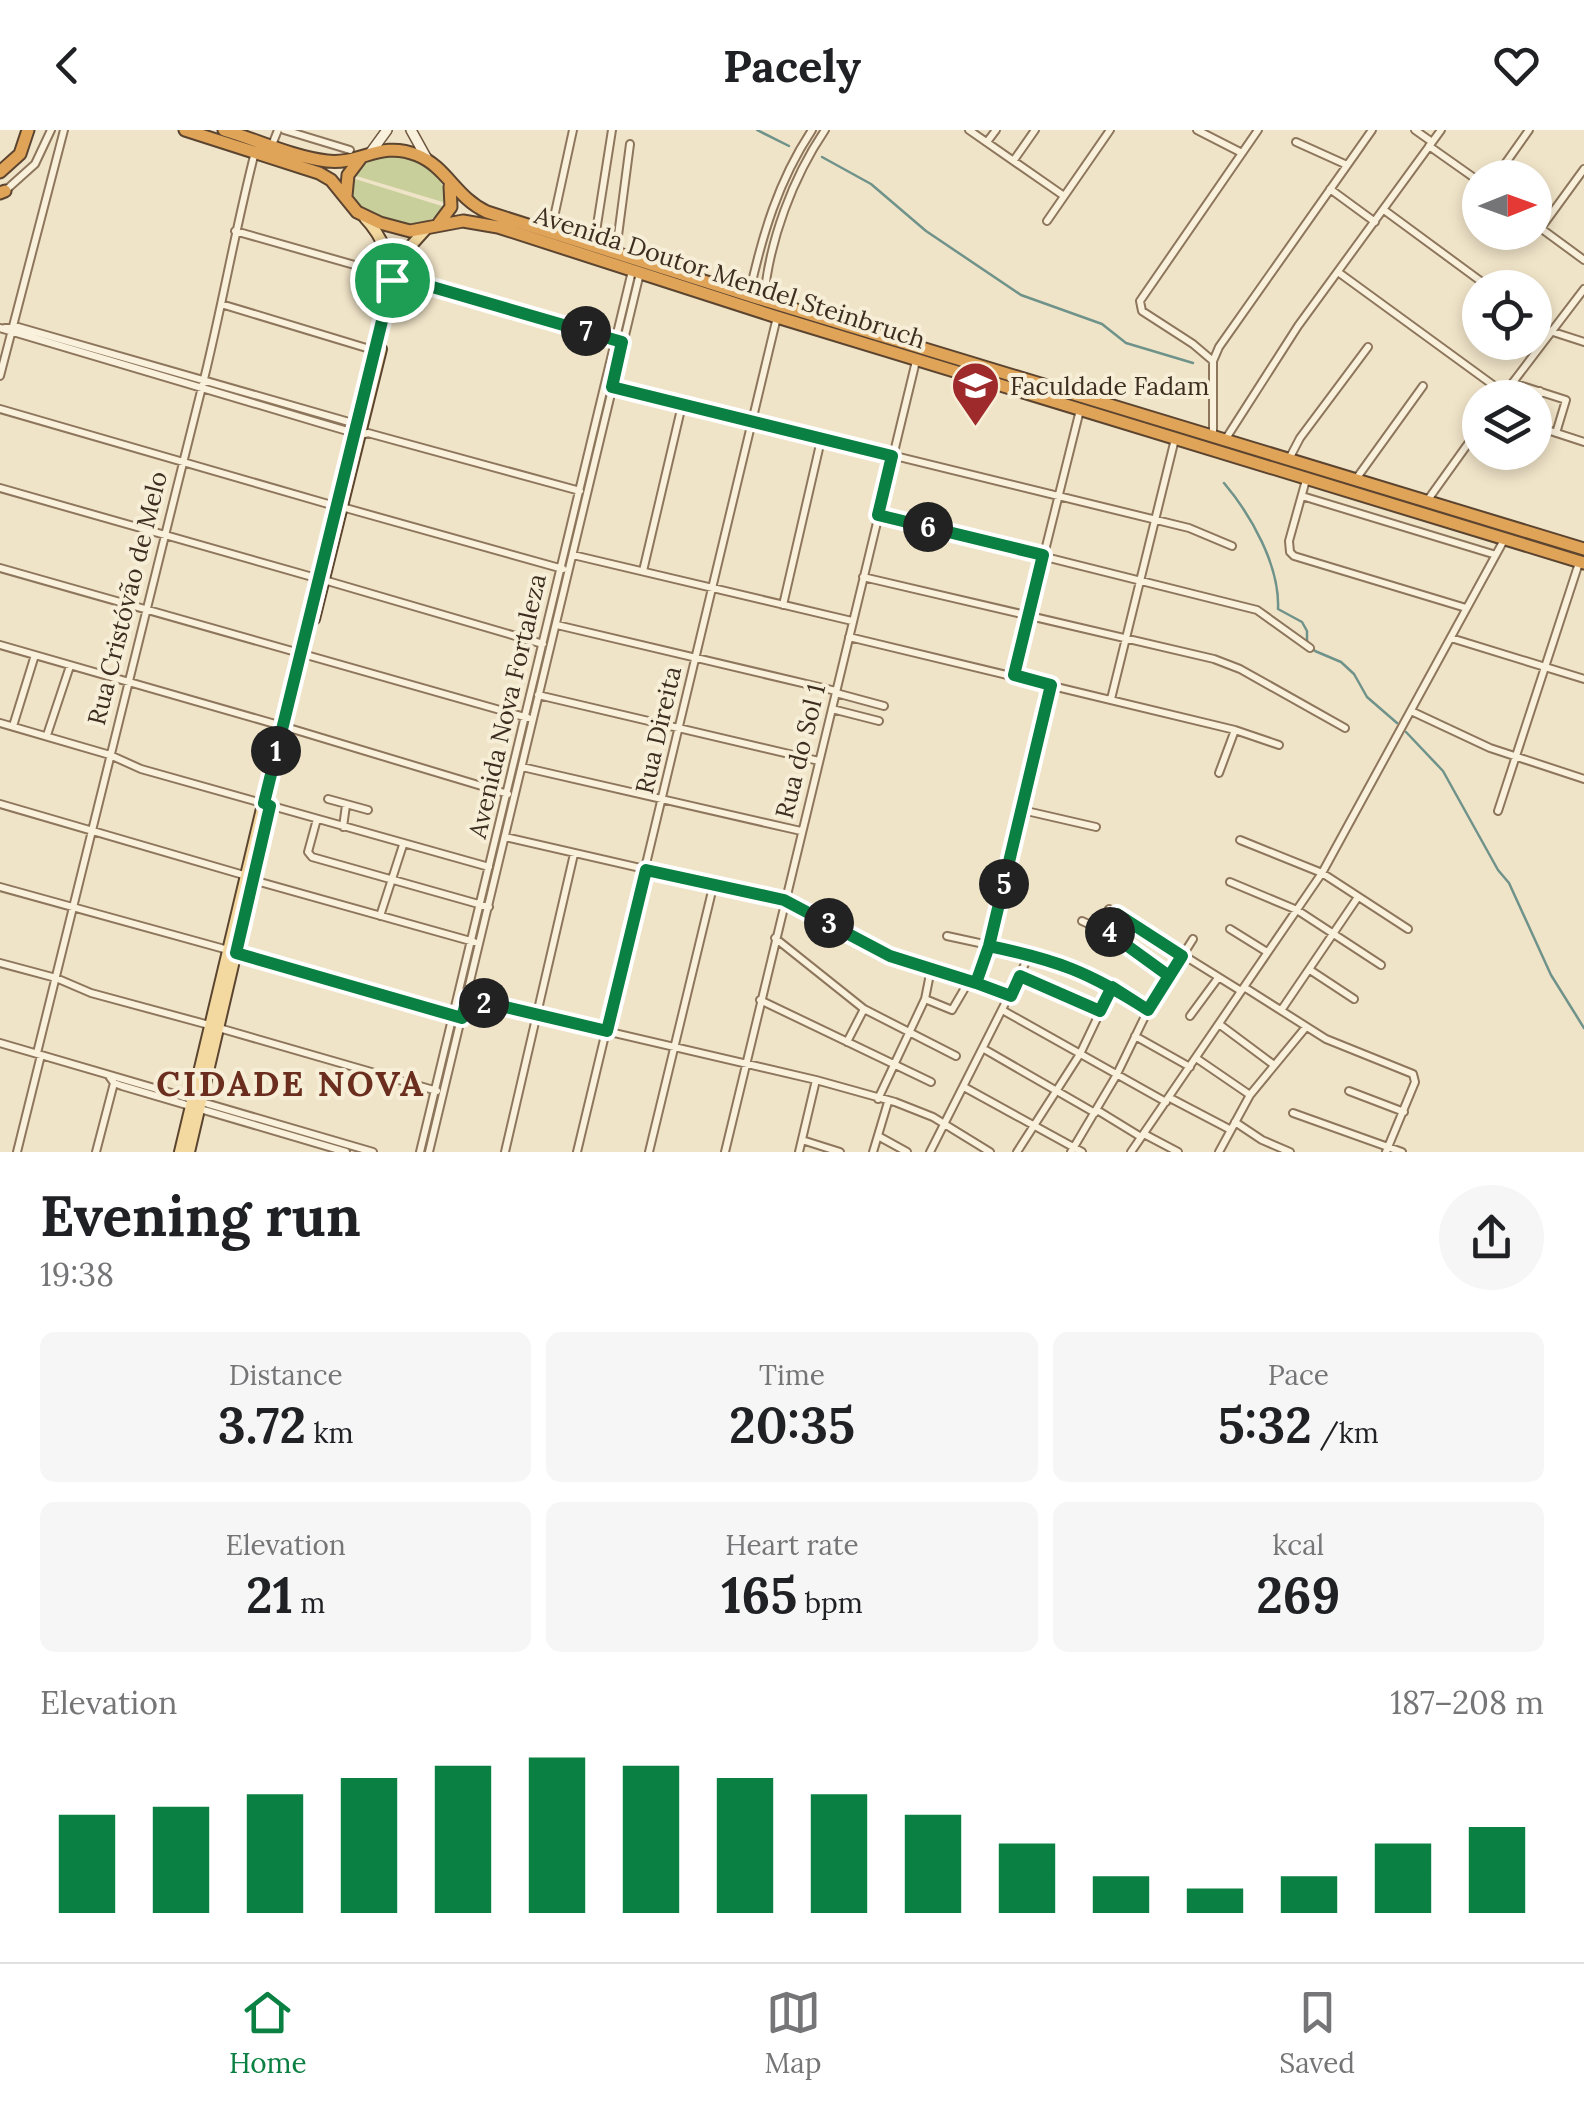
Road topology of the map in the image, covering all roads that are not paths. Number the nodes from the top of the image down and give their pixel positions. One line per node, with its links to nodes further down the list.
1 (28, 130): 39 (highway)
2 (52, 130): 42 (street)
3 (64, 130): 66 (street)
4 (185, 130): 30 (highway)
5 (224, 130): 28 (highway)
6 (281, 130): 28 (street); 29 (street)
7 (387, 130): 32 (street)
8 (411, 130): 35 (street)
9 (574, 130): 52 (street)
10 (612, 130): 54 (street)
11 (825, 130): 23 (street)
12 (969, 130): 24 (street)
13 (996, 130): 24 (street)
14 (1034, 130): 33 (street)
15 (1110, 130): 43 (street)
16 (1197, 130): 31 (street)
17 (1258, 130): 31 (street)
18 (1372, 130): 36 (street)
19 (1414, 130): 27 (street)
20 (1441, 130): 27 (street)
21 (1529, 130): 34 (street)
22 (810, 133): 23 (street); 62 (street)
23 (818, 141): 63 (street)
24 (987, 142): 33 (street)
25 (1296, 142): 36 (street)
26 (630, 144): 55 (street)
27 (1430, 144): 37 (street); 46 (street)
28 (272, 145): 32 (highway)
29 (350, 150)
30 (255, 152): 44 (highway); 51 (street, Rua Cristóvão de Melo)
31 (1242, 153): 74 (street)
32 (367, 154): 35 (highway); 44 (highway)
33 (1014, 160): 43 (street)
34 (1508, 160)
35 (428, 162): 40 (highway)
36 (1347, 165): 41 (street)
37 (1462, 168)
38 (1584, 169): 45 (street)
39 (0, 172)
40 (449, 182): 50 (highway); 52 (highway, Avenida Doutor Mendel Steinbruch)
41 (1330, 189): 49 (street); 74 (street)
42 (2, 192)
43 (1064, 196): 48 (street)
44 (347, 198): 47 (highway)
45 (1552, 209)
46 (1384, 210): 49 (street); 57 (street)
47 (364, 218): 50 (highway); 60 (main road)
48 (1048, 221)
49 (1375, 222): 59 (street)
50 (431, 228): 58 (highway, Avenida Doutor Mendel Steinbruch); 60 (main road)
51 (234, 231): 60 (street); 64 (street, Rua Cristóvão de Melo)
52 (551, 232): 54 (highway, Avenida Doutor Mendel Steinbruch)
53 (1552, 236): 56 (street)
54 (594, 246): 55 (highway, Avenida Doutor Mendel Steinbruch)
55 (616, 252): 62 (highway, Avenida Doutor Mendel Steinbruch)
56 (1584, 260)
57 (1466, 270)
58 (636, 271): 65 (highway, Avenida Doutor Mendel Steinbruch); 69 (street, Avenida Nova Fortaleza)
59 (1338, 272): 78 (street); 94 (street)
60 (395, 276): 69 (street); 72 (main road); 90 (main road)
61 (1584, 289): 67 (street)
62 (748, 295): 63 (highway, Avenida Doutor Mendel Steinbruch)
63 (764, 300): 94 (highway, Avenida Doutor Mendel Steinbruch)
64 (221, 304): 72 (street); 77 (street, Rua Cristóvão de Melo)
65 (777, 317): 73 (highway, Avenida Doutor Mendel Steinbruch); 88 (street, Rua Direita)
66 (6, 328): 75 (street); 76 (street)
67 (1552, 329)
68 (1552, 332): 70 (street)
69 (619, 341): 79 (street, Avenida Nova Fortaleza)
70 (1584, 342)
71 (1368, 347): 100 (street)
72 (374, 350): 90 (main road)
73 (916, 360): 86 (highway, Avenida Doutor Mendel Steinbruch); 98 (street, Rua do Sol 1)
74 (1213, 361): 94 (street)
75 (142, 365): 77 (street); 81 (street)
76 (0, 376)
77 (204, 378): 81 (street, Rua Cristóvão de Melo); 83 (street)
78 (1482, 380)
79 (608, 386): 84 (street); 104 (street, Avenida Nova Fortaleza)
80 (1423, 386): 102 (street)
81 (201, 387): 83 (street); 99 (street, Rua Cristóvão de Melo)
82 (1552, 395): 92 (street)
83 (257, 398): 87 (street); 89 (street)
84 (682, 405): 88 (street); 120 (street)
85 (0, 409): 99 (street)
86 (1080, 410): 93 (highway, Avenida Doutor Mendel Steinbruch); 105 (street)
87 (322, 413): 89 (street); 90 (street)
88 (751, 422): 95 (street); 124 (street, Rua Direita)
89 (320, 423): 90 (street)
90 (360, 430): 104 (street); 108 (main road)
91 (1552, 432): 92 (street)
92 (1556, 433): 96 (street)
93 (1175, 439): 101 (highway, Avenida Doutor Mendel Steinbruch); 110 (street)
94 (1219, 439): 100 (highway, Avenida Doutor Mendel Steinbruch)
95 (821, 440): 98 (street); 125 (street)
96 (1584, 442)
97 (1462, 452): 107 (street)
98 (892, 456): 105 (street); 109 (street, Rua do Sol 1)
99 (182, 460): 108 (street); 111 (street, Rua Cristóvão de Melo)
100 (1288, 460): 102 (highway, Avenida Doutor Mendel Steinbruch)
101 (1306, 479): 106 (street); 112 (highway, Avenida Doutor Mendel Steinbruch)
102 (1356, 480): 107 (highway, Avenida Doutor Mendel Steinbruch)
103 (0, 488): 111 (street)
104 (582, 491): 114 (street, Avenida Nova Fortaleza); 119 (street, Avenida Nova Fortaleza)
105 (1058, 495): 110 (street); 115 (street)
106 (1302, 496): 116 (street); 127 (street)
107 (1426, 502): 117 (highway, Avenida Doutor Mendel Steinbruch)
108 (339, 507): 119 (street); 122 (main road)
109 (878, 515): 115 (street); 121 (street, Rua do Sol 1)
110 (1154, 520): 113 (street); 123 (street)
111 (164, 534): 122 (street); 126 (street, Rua Cristóvão de Melo)
112 (1504, 538): 116 (street); 117 (highway, Avenida Doutor Mendel Steinbruch)
113 (1232, 546)
114 (573, 555): 119 (street, Avenida Nova Fortaleza); 120 (street)
115 (1043, 555): 123 (street); 128 (street)
116 (1496, 555): 127 (street)
117 (1583, 558): 141 (street)
118 (0, 568): 126 (street)
119 (565, 570): 130 (street, Avenida Nova Fortaleza); 135 (street, Avenida Nova Fortaleza)
120 (643, 571): 124 (street)
121 (863, 577): 128 (street); 129 (street, Rua do Sol 1)
122 (320, 579): 135 (street); 137 (main road)
123 (1140, 580): 133 (street); 136 (street)
124 (712, 587): 125 (street); 139 (street, Rua Direita)
125 (783, 604): 129 (street)
126 (146, 608): 137 (street); 144 (street, Rua Cristóvão de Melo)
127 (1466, 608): 132 (street)
128 (1029, 616): 133 (street); 142 (street)
129 (852, 621): 131 (street, Rua do Sol 1)
130 (557, 624): 135 (street, Avenida Nova Fortaleza); 139 (street)
131 (849, 638): 142 (street); 146 (street, Rua do Sol 1)
132 (1451, 638): 141 (street); 151 (street)
133 (1126, 640): 148 (street); 157 (street)
134 (0, 645): 138 (street)
135 (547, 645): 147 (street, Avenida Nova Fortaleza)
136 (1310, 648)
137 (303, 653): 152 (street); 156 (main road)
138 (36, 655): 140 (street); 155 (street)
139 (696, 658): 146 (street); 158 (street, Rua Direita)
140 (70, 666): 144 (street); 160 (street)
141 (1545, 667): 143 (street); 163 (street)
142 (1014, 675): 145 (street)
143 (1584, 679)
144 (128, 682): 156 (street); 162 (street, Rua Cristóvão de Melo)
145 (1051, 685): 148 (street); 175 (street)
146 (836, 692): 149 (street); 150 (street, Rua do Sol 1)
147 (535, 695): 152 (street, Avenida Nova Fortaleza); 158 (street)
148 (1112, 700): 159 (street)
149 (884, 706)
150 (832, 709): 153 (street); 164 (street, Rua do Sol 1)
151 (1411, 710): 163 (street); 188 (street)
152 (529, 719): 165 (street, Avenida Nova Fortaleza); 168 (street, Avenida Nova Fortaleza)
153 (879, 722)
154 (0, 723): 155 (street)
155 (13, 726): 160 (street)
156 (285, 727): 168 (street); 172 (main road)
157 (1345, 728)
158 (679, 730): 164 (street); 170 (street, Rua Direita)
159 (1235, 730): 161 (street); 166 (street)
160 (47, 735): 162 (street)
161 (1279, 746)
162 (110, 755): 172 (street); 181 (street, Rua Cristóvão de Melo)
163 (1514, 757): 167 (street); 176 (street)
164 (819, 761): 180 (street, Rua do Sol 1)
165 (522, 767): 168 (street, Avenida Nova Fortaleza); 170 (street)
166 (1219, 773)
167 (1584, 779)
168 (511, 794): 182 (street, Avenida Nova Fortaleza)
169 (328, 799): 173 (street)
170 (662, 801): 180 (street); 187 (street, Rua Direita)
171 (0, 804): 181 (street)
172 (267, 804): 177 (street); 189 (main road)
173 (346, 805): 174 (street); 178 (street)
174 (368, 810)
175 (1022, 810): 179 (street); 209 (street)
176 (1498, 812)
177 (318, 819): 178 (street); 190 (street)
178 (342, 827): 184 (street)
179 (1096, 827)
180 (801, 831): 195 (street, Rua do Sol 1)
181 (92, 832): 189 (street); 197 (street, Rua Cristóvão de Melo)
182 (501, 836): 185 (street); 186 (street, Avenida Nova Fortaleza); 196 (street, Avenida Nova Fortaleza)
183 (1240, 840): 188 (street)
184 (402, 845): 186 (street); 190 (street)
185 (574, 854): 187 (street); 235 (street)
186 (489, 867): 196 (street, Avenida Nova Fortaleza)
187 (646, 870): 192 (street); 241 (street, Rua Direita)
188 (1322, 873): 194 (street); 198 (street)
189 (250, 878): 199 (street); 210 (main road)
190 (391, 880): 196 (street); 199 (street)
191 (1230, 882): 198 (street)
192 (713, 886): 195 (street); 246 (street)
193 (0, 887): 197 (street)
194 (1358, 897): 202 (street); 204 (street)
195 (784, 900): 206 (street, Rua do Sol 1); 216 (street)
196 (484, 906): 208 (street, Avenida Nova Fortaleza)
197 (75, 910): 210 (street); 220 (street, Rua Cristóvão de Melo)
198 (1296, 910): 204 (street); 211 (street)
199 (380, 916): 208 (street)
200 (1082, 921): 203 (street)
201 (1230, 929): 211 (street)
202 (1408, 930)
203 (1107, 931): 213 (street); 219 (street)
204 (1333, 934): 215 (street); 217 (street)
205 (946, 936): 209 (street)
206 (775, 938): 229 (street, Rua do Sol 1); 230 (street)
207 (1193, 939): 213 (street)
208 (476, 942): 226 (street, Avenida Nova Fortaleza)
209 (989, 946): 212 (street); 222 (street)
210 (232, 952): 237 (street); 239 (main road)
211 (1267, 952): 224 (street)
212 (1030, 954): 218 (street); 223 (street)
213 (1182, 956): 219 (street); 221 (street)
214 (0, 963): 220 (street)
215 (1381, 965)
216 (931, 969): 222 (street); 227 (street)
217 (1310, 970): 228 (street); 231 (street)
218 (1020, 976): 225 (street); 234 (street)
219 (1169, 976): 232 (street)
220 (56, 978): 239 (street); 248 (street, Rua Cristóvão de Melo)
221 (1218, 978): 224 (street); 236 (street)
222 (972, 982): 225 (street); 227 (street)
223 (1112, 987): 232 (street); 234 (street)
224 (1243, 989): 231 (street); 238 (street)
225 (1011, 996): 233 (street)
226 (463, 997): 235 (street); 237 (street, Avenida Nova Fortaleza)
227 (925, 999): 242 (street)
228 (1354, 999)
229 (760, 1000): 245 (street); 252 (street, Rua do Sol 1)
230 (864, 1009): 242 (street); 245 (street)
231 (1282, 1009): 240 (street)
232 (1148, 1010): 243 (street)
233 (1004, 1011): 247 (street); 249 (street)
234 (1100, 1011): 249 (street)
235 (538, 1016): 241 (street); 291 (street)
236 (1190, 1016)
237 (458, 1017): 263 (street, Avenida Nova Fortaleza)
238 (1219, 1024): 251 (street); 254 (street)
239 (214, 1026): 263 (street); 268 (main road)
240 (1306, 1027): 254 (street); 270 (street)
241 (607, 1031): 246 (street); 292 (street, Rua Direita)
242 (910, 1032): 250 (street); 253 (street)
243 (1135, 1036): 255 (street); 256 (street)
244 (0, 1042): 248 (street)
245 (847, 1042): 253 (street)
246 (675, 1047): 252 (street); 282 (street)
247 (984, 1049): 260 (street); 261 (street)
248 (39, 1054): 257 (street); 283 (street, Rua Cristóvão de Melo)
249 (1080, 1054): 256 (street); 261 (street)
250 (956, 1056)
251 (1196, 1058): 255 (street); 264 (street)
252 (745, 1062): 258 (street); 293 (street, Rua do Sol 1)
253 (893, 1065): 259 (street); 265 (street)
254 (1274, 1065): 264 (street)
255 (1190, 1067): 266 (street)
256 (1116, 1076): 266 (street); 269 (street)
257 (111, 1079): 268 (street); 284 (street)
258 (816, 1080): 265 (street); 278 (street)
259 (931, 1082)
260 (964, 1087): 272 (street); 273 (street)
261 (1058, 1091): 269 (street); 273 (street)
262 (1350, 1091): 270 (street)
263 (439, 1092): 289 (street, Avenida Nova Fortaleza); 290 (street, Avenida Nova Fortaleza)
264 (1250, 1095): 274 (street)
265 (878, 1099): 267 (street)
266 (1168, 1100): 274 (street); 277 (street)
267 (888, 1102): 272 (street); 276 (street)
268 (195, 1104): 275 (street); 285 (main road); 286 (main road)
269 (1096, 1112): 277 (street); 280 (street)
270 (1404, 1112): 281 (street)
271 (1293, 1113): 281 (street)
272 (944, 1123): 298 (street); 299 (street)
273 (1035, 1126): 280 (street); 300 (street)
274 (1233, 1126): 279 (street); 304 (street)
275 (302, 1136): 287 (street); 288 (street)
276 (878, 1136): 296 (street); 297 (street)
277 (1143, 1136): 302 (street); 303 (street)
278 (802, 1140): 294 (street); 295 (street)
279 (1262, 1140): 305 (street); 306 (street)
280 (1072, 1150): 301 (street)
281 (1387, 1150): 307 (street)
282 (651, 1151)
283 (17, 1152)
284 (96, 1152)
285 (180, 1152)
286 (190, 1152)
287 (346, 1152)
288 (371, 1152)
289 (420, 1152)
290 (429, 1152)
291 (505, 1152)
292 (577, 1152)
293 (725, 1152)
294 (798, 1152)
295 (840, 1152)
296 (874, 1152)
297 (907, 1152)
298 (930, 1152)
299 (990, 1152)
300 (1017, 1152)
301 (1082, 1152)
302 (1131, 1152)
303 (1178, 1152)
304 (1219, 1152)
305 (1255, 1152)
306 (1290, 1152)
307 (1402, 1152)

